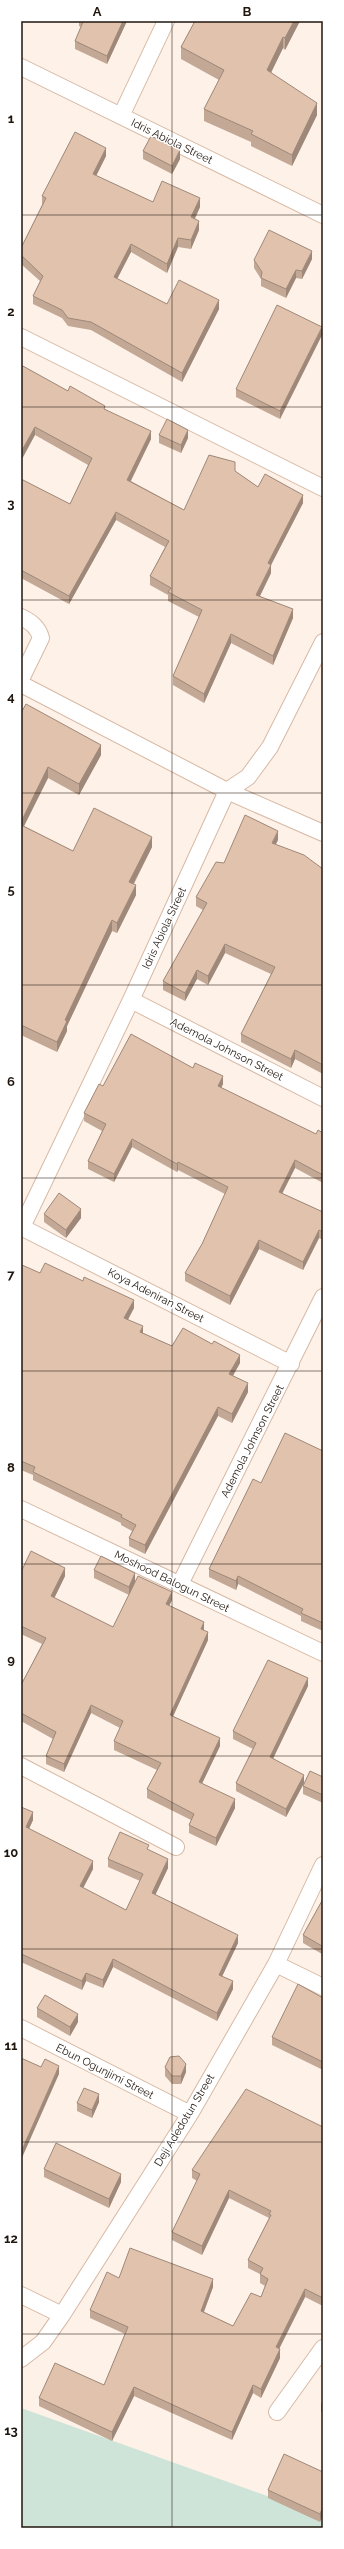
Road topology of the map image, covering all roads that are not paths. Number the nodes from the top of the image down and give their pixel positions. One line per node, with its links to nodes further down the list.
1 (166, 21): 3 (street)
2 (23, 72): 3 (street, Idris Abiola Street)
3 (121, 116): 4 (street, Idris Abiola Street)
4 (323, 215)
5 (21, 336): 6 (street)
6 (323, 488)
7 (21, 616): 9 (street)
8 (323, 642): 11 (street)
9 (21, 678)
10 (21, 684): 11 (street)
11 (226, 795): 12 (street); 13 (street, Idris Abiola Street); 15 (street)
12 (323, 833)
13 (131, 1000): 14 (street, Ademola Johnson Street); 15 (street, Idris Abiola Street)
14 (323, 1098)
15 (21, 1227): 17 (street, Koya Adeniran Street)
16 (323, 1297): 17 (street, Ademola Johnson Street)
17 (291, 1364): 19 (street, Ademola Johnson Street)
18 (21, 1509): 19 (street, Moshood Balogun Street)
19 (180, 1584): 20 (street, Moshood Balogun Street)
20 (323, 1653)
21 (21, 1766): 22 (street)
22 (176, 1847)
23 (323, 1864): 24 (street, Deji Adedotun Street)
24 (276, 1964): 25 (street); 27 (street, Deji Adedotun Street)
25 (323, 1987)
26 (21, 2028): 27 (street, Ebun Ogunjimi Street)
27 (190, 2114): 29 (street, Deji Adedotun Street)
28 (21, 2295): 29 (street)
29 (62, 2315): 31 (street, Deji Adedotun Street)
30 (323, 2348): 32 (street)
31 (21, 2360)
32 (277, 2412)

